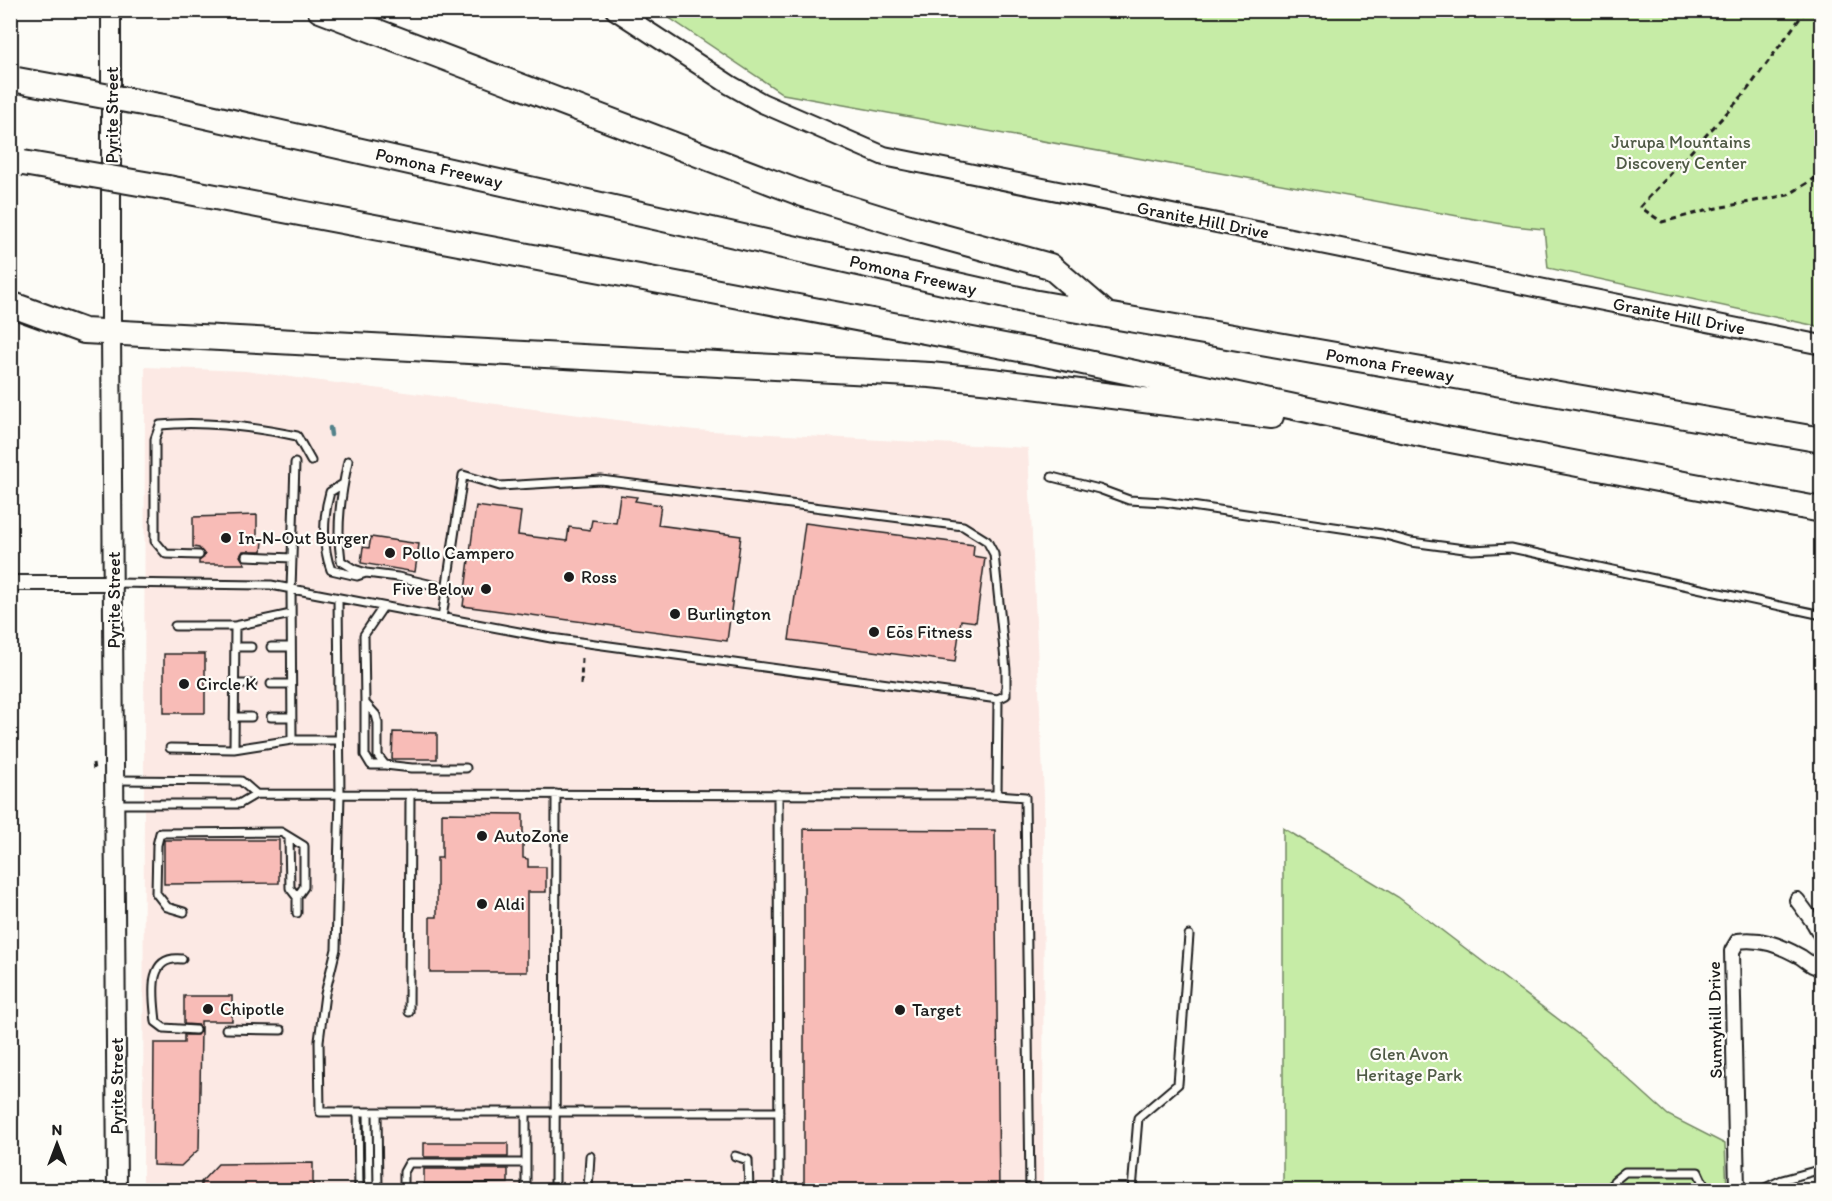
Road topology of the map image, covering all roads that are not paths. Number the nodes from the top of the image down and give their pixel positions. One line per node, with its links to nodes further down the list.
1 (111, 10): 8 (street, Pyrite Street)
2 (320, 10): 7 (highway)
3 (615, 10): 9 (street, Granite Hill Drive)
4 (14, 79): 7 (highway, Pomona Freeway, bridge)
5 (17, 161): 10 (highway, bridge)
6 (10, 304): 8 (highway)
7 (1109, 316): 11 (highway, Pomona Freeway)
8 (111, 332): 10 (highway); 23 (street, Pyrite Street)
9 (1821, 345)
10 (1440, 438): 17 (highway)
11 (1821, 440)
12 (311, 461): 18 (lane)
13 (348, 461): 16 (lane)
14 (295, 463): 20 (lane)
15 (1052, 477): 29 (lane)
16 (343, 484): 21 (lane); 21 (lane)
17 (1821, 510)
18 (199, 555)
19 (246, 556): 20 (lane)
20 (292, 558): 25 (lane)
21 (366, 573): 24 (lane)
22 (10, 583): 23 (street)
23 (114, 583): 25 (lane); 53 (street, Pyrite Street)
24 (446, 588): 30 (lane); 41 (lane)
25 (291, 589): 26 (lane); 28 (lane)
26 (338, 598): 27 (lane); 48 (lane)
27 (383, 607): 30 (lane); 42 (lane)
28 (291, 614): 32 (lane); 36 (lane)
29 (1821, 615)
30 (442, 618): 41 (lane)
31 (175, 626): 32 (lane)
32 (235, 626): 33 (lane)
33 (235, 647): 34 (lane); 37 (lane)
34 (251, 647)
35 (271, 647): 36 (lane)
36 (291, 647): 40 (lane)
37 (235, 684): 38 (lane); 43 (lane)
38 (252, 684)
39 (272, 684): 40 (lane)
40 (291, 684): 46 (lane)
41 (998, 699): 59 (lane)
42 (365, 703): 51 (lane); 51 (lane)
43 (235, 717): 44 (lane); 50 (lane)
44 (251, 717)
45 (272, 717): 46 (lane)
46 (291, 717): 47 (lane)
47 (292, 740): 48 (lane); 50 (lane)
48 (339, 740): 55 (lane)
49 (170, 748): 50 (lane)
50 (234, 749)
51 (385, 765): 52 (lane)
52 (466, 768)
53 (116, 780): 54 (lane); 60 (street, Pyrite Street)
54 (256, 794): 55 (lane); 60 (lane)
55 (340, 794): 56 (lane); 74 (lane)
56 (410, 794): 57 (lane); 70 (lane)
57 (556, 794): 58 (lane); 79 (lane)
58 (778, 794): 59 (lane); 77 (lane)
59 (997, 795): 94 (lane)
60 (116, 804): 85 (street, Pyrite Street)
61 (289, 837): 62 (lane); 62 (lane); 64 (lane)
62 (297, 897): 65 (lane)
63 (1797, 900): 67 (street)
64 (183, 912)
65 (297, 913)
66 (1189, 935): 95 (lane)
67 (1821, 937)
68 (182, 959): 72 (lane)
69 (1821, 968): 98 (street, Sunnyhill Drive)
70 (408, 1012)
71 (226, 1029): 73 (lane)
72 (195, 1030)
73 (281, 1030)
74 (358, 1112): 75 (lane); 86 (lane)
75 (368, 1112): 76 (lane); 87 (lane)
76 (377, 1112): 78 (lane); 88 (lane)
77 (779, 1112): 79 (lane); 93 (lane)
78 (526, 1113): 79 (lane); 82 (lane)
79 (555, 1113): 91 (lane)
80 (590, 1156): 84 (lane)
81 (735, 1156): 92 (lane)
82 (526, 1163): 89 (lane); 90 (lane)
83 (1821, 1169): 99 (lane)
84 (587, 1190)
85 (117, 1191)
86 (359, 1191)
87 (369, 1191)
88 (378, 1191)
89 (404, 1191)
90 (526, 1191)
91 (555, 1191)
92 (749, 1191)
93 (779, 1191)
94 (1030, 1191)
95 (1132, 1191)
96 (1614, 1191): 97 (lane)
97 (1703, 1191)
98 (1737, 1191)
99 (1761, 1191)

